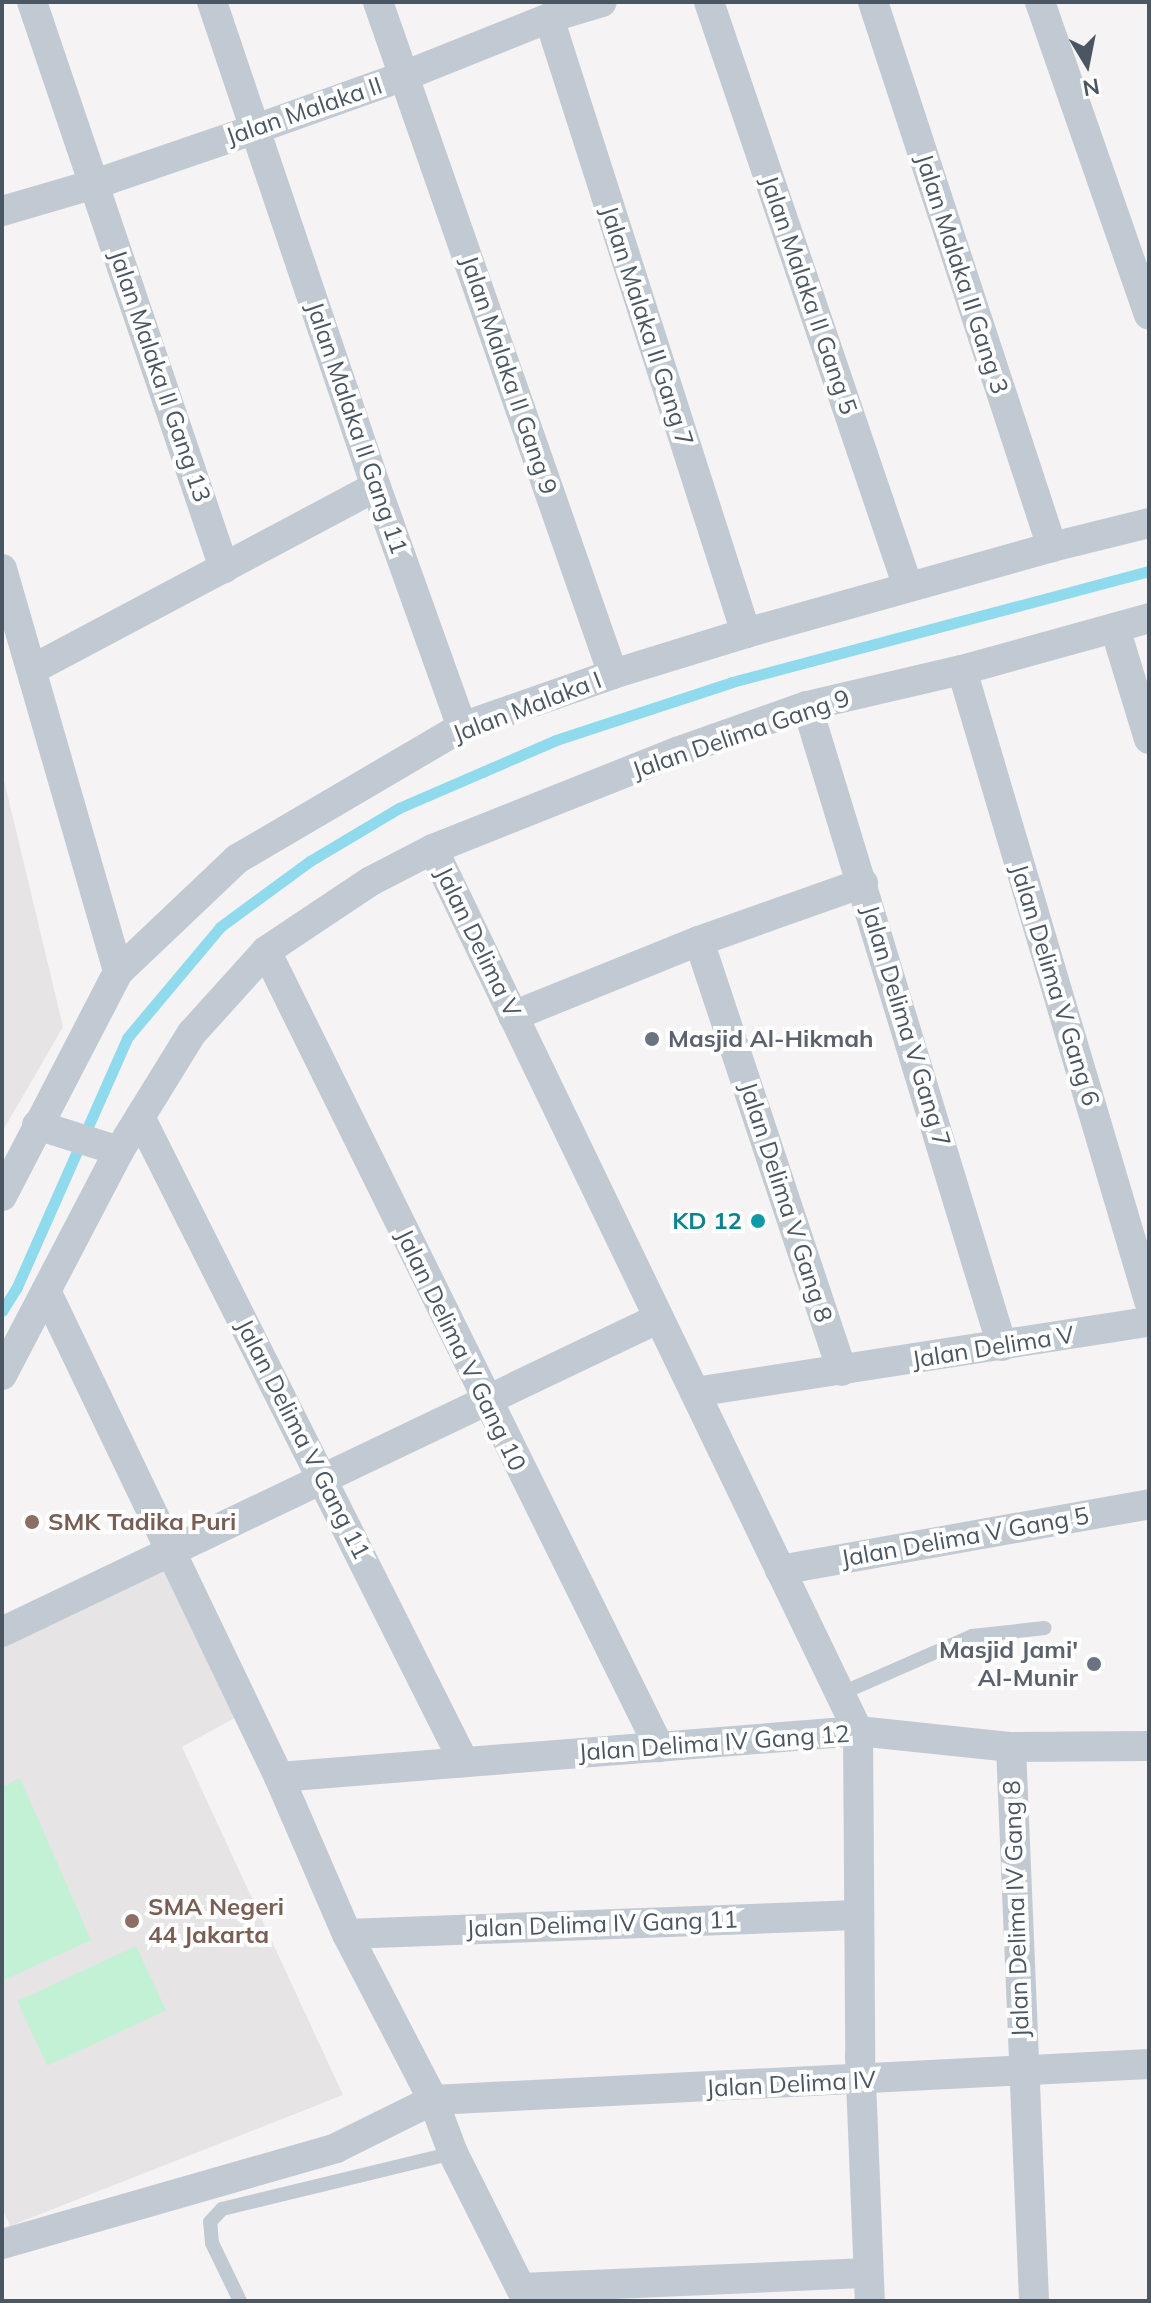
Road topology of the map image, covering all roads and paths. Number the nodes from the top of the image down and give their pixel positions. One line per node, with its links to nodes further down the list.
1 (32, 2): 11 (street, Jalan Malaka II Gang 13)
2 (212, 2): 10 (street, Jalan Malaka II Gang 11)
3 (378, 2): 9 (street, Jalan Malaka II Gang 9)
4 (602, 2): 8 (street, Jalan Malaka II)
5 (709, 2): 19 (street, Jalan Malaka II Gang 5)
6 (873, 2): 16 (street, Jalan Malaka II Gang 3)
7 (1040, 2): 13 (street)
8 (549, 18): 9 (street, Jalan Malaka II); 22 (street, Jalan Malaka II Gang 7)
9 (404, 76): 10 (street, Jalan Malaka II); 25 (street, Jalan Malaka II Gang 9)
10 (256, 129): 11 (street, Jalan Malaka II); 14 (street, Jalan Malaka II Gang 11)
11 (95, 184): 12 (street, Jalan Malaka II); 17 (street, Jalan Malaka II Gang 13)
12 (2, 211)
13 (1149, 315)
14 (376, 487): 17 (street); 27 (street, Jalan Malaka II Gang 11)
15 (1149, 523): 16 (street, Jalan Malaka I)
16 (1052, 547): 19 (street, Jalan Malaka I)
17 (224, 568): 23 (street)
18 (2, 569): 23 (street)
19 (908, 587): 22 (street, Jalan Malaka I)
20 (1149, 618): 21 (street, Jalan Delima Gang 9)
21 (1115, 628): 24 (street, Jalan Delima Gang 9); 28 (street)
22 (746, 633): 25 (street, Jalan Malaka I)
23 (33, 669): 33 (street)
24 (962, 670): 26 (street, Jalan Delima Gang 9); 41 (street, Jalan Delima V Gang 6)
25 (613, 674): 27 (street, Jalan Malaka I)
26 (807, 706): 29 (street, Jalan Delima Gang 9); 30 (street, Jalan Delima V Gang 7)
27 (462, 727): 33 (street, Jalan Malaka I)
28 (1149, 739)
29 (433, 849): 32 (street, Jalan Delima V); 34 (street, Jalan Delima V)
30 (863, 883): 31 (street); 44 (street, Jalan Delima V Gang 7)
31 (699, 941): 34 (street); 45 (street, Jalan Delima V Gang 8)
32 (266, 951): 35 (street, Jalan Delima V); 48 (street, Jalan Delima V Gang 10)
33 (118, 972): 36 (street, Jalan Malaka I)
34 (513, 1016): 42 (street, Jalan Delima V)
35 (140, 1117): 37 (street, Jalan Delima V); 49 (street, Jalan Delima V Gang 11)
36 (41, 1127): 37 (street); 38 (street, Jalan Malaka I)
37 (108, 1147): 40 (street, Jalan Delima V)
38 (11, 1156): 39 (street, Jalan Malaka I)
39 (2, 1196)
40 (47, 1293): 46 (street, Jalan Delima V); 51 (street)
41 (1149, 1301)
42 (659, 1318): 47 (street, Jalan Delima V); 48 (street)
43 (1149, 1322): 44 (street, Jalan Delima V)
44 (1002, 1346): 45 (street, Jalan Delima V)
45 (842, 1371): 47 (street, Jalan Delima V)
46 (2, 1375)
47 (695, 1392): 52 (street, Jalan Delima V)
48 (486, 1400): 49 (street); 58 (street, Jalan Delima V Gang 10)
49 (324, 1478): 51 (street); 60 (street, Jalan Delima V Gang 11)
50 (1149, 1504): 52 (street, Jalan Delima V Gang 5)
51 (172, 1551): 54 (street); 61 (street)
52 (780, 1570): 55 (street, Jalan Delima V)
53 (1045, 1628): 55 (lane)
54 (2, 1632)
55 (840, 1694): 56 (street, Jalan Delima V)
56 (858, 1731): 58 (street, Jalan Delima IV Gang 12); 59 (street, Jalan Delima IV Gang 12); 62 (street)
57 (1149, 1746): 59 (street, Jalan Delima IV Gang 12)
58 (659, 1747): 60 (street, Jalan Delima IV Gang 12)
59 (1011, 1747): 65 (street, Jalan Delima IV Gang 8)
60 (464, 1762): 61 (street, Jalan Delima IV Gang 12)
61 (279, 1777): 63 (street)
62 (858, 1915): 63 (street, Jalan Delima IV Gang 11); 66 (street)
63 (347, 1934): 67 (street)
64 (1149, 2064): 65 (street, Jalan Delima IV)
65 (1022, 2071): 66 (street, Jalan Delima IV); 73 (street, Jalan Delima IV Gang 8)
66 (860, 2081): 67 (street, Jalan Delima IV); 70 (street)
67 (433, 2100): 68 (street); 69 (street)
68 (453, 2153): 71 (street); 72 (lane)
69 (2, 2244)
70 (869, 2287): 71 (street)
71 (524, 2295)
72 (240, 2301)
73 (1034, 2301)

